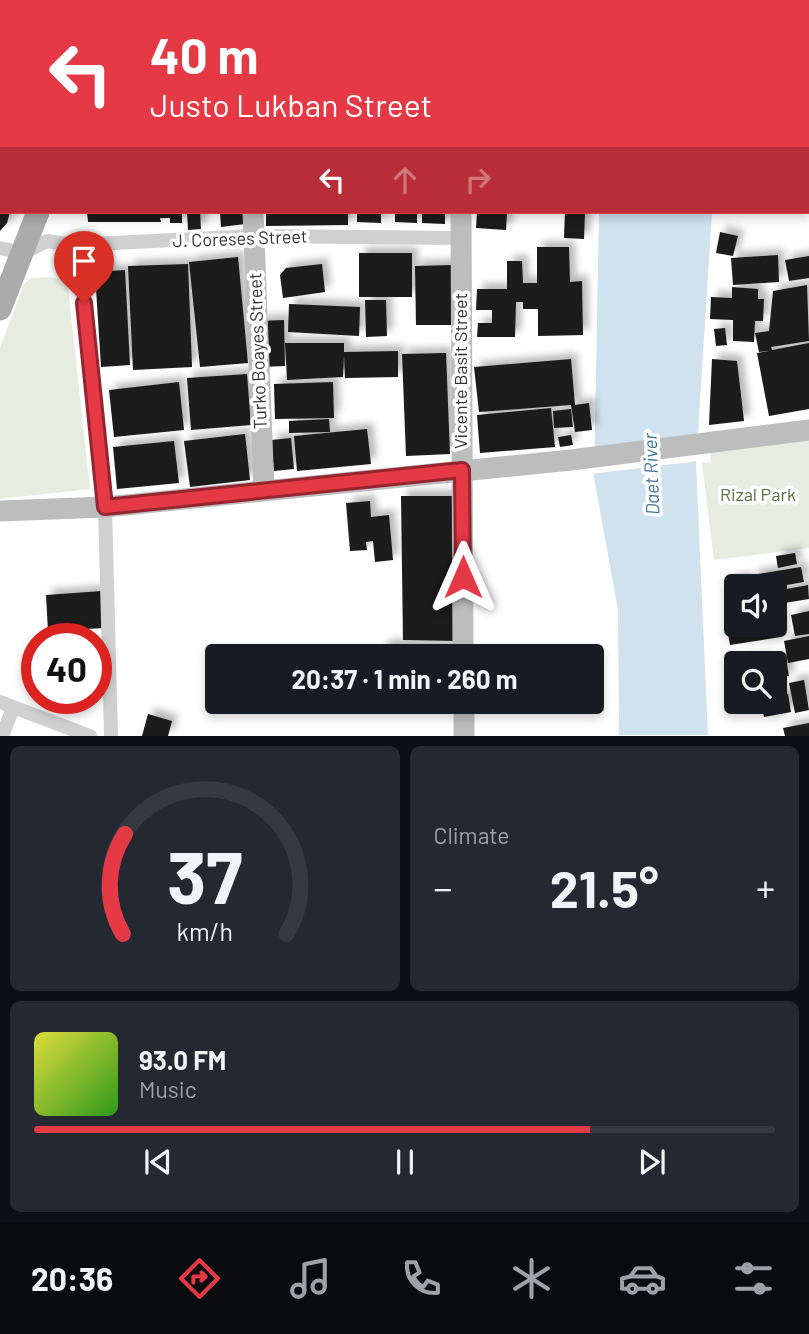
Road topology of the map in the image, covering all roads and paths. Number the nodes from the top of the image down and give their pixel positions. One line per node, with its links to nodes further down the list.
1 (37, 214): 8 (main road)
2 (253, 214): 4 (main road, Turko Boayes Street)
3 (461, 214): 5 (main road, Vicente Basit Street)
4 (254, 236): 5 (street, J. Coreses Street); 6 (street, J. Coreses Street); 12 (main road, Turko Boayes Street)
5 (460, 238): 11 (main road, Vicente Basit Street)
6 (73, 246): 8 (street, J. Coreses Street); 13 (street)
7 (0, 248): 8 (street)
8 (23, 253): 9 (main road)
9 (0, 309)
10 (809, 430): 11 (main road)
11 (462, 470): 12 (main road); 15 (main road, Vicente Basit Street)
12 (264, 490): 13 (main road)
13 (105, 507): 14 (main road); 20 (street)
14 (0, 511)
15 (463, 644)
16 (7, 705): 18 (street); 19 (street)
17 (464, 714): 21 (main road)
18 (2, 736)
19 (90, 736)
20 (111, 736)
21 (464, 736)

